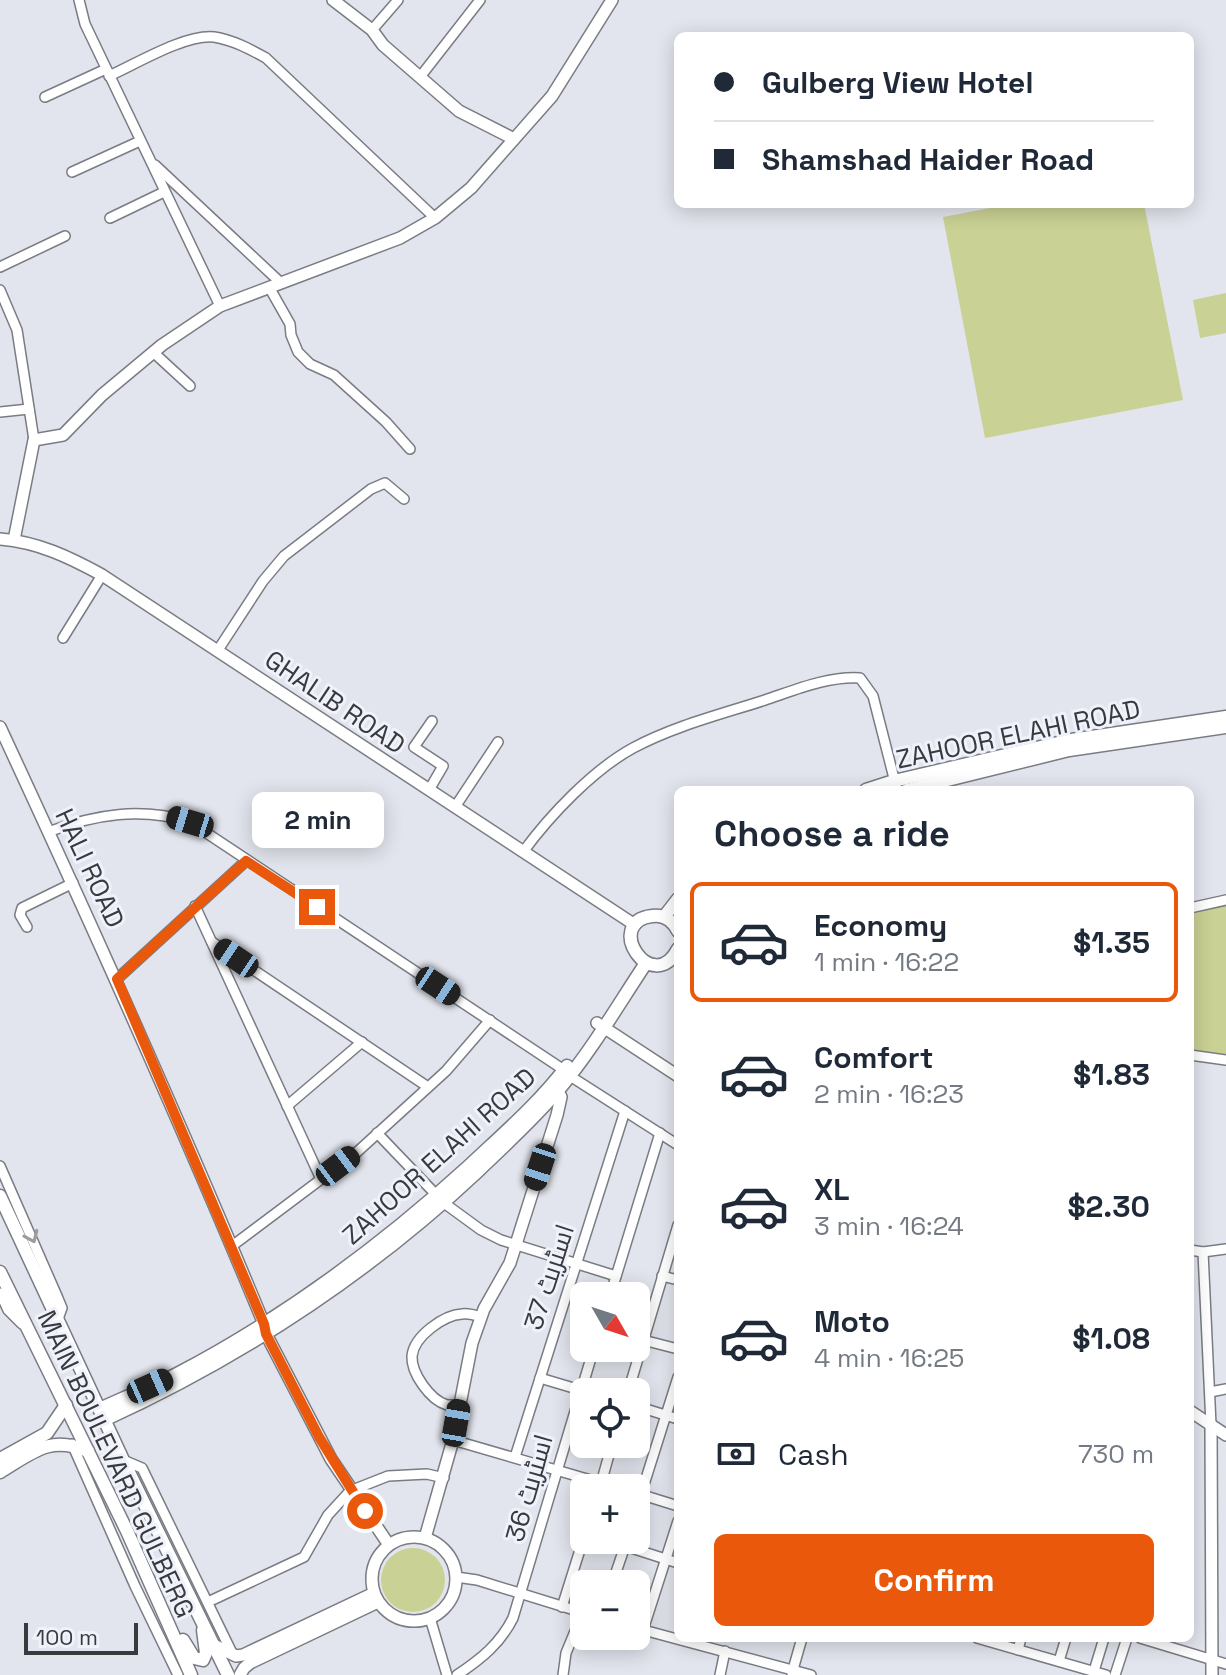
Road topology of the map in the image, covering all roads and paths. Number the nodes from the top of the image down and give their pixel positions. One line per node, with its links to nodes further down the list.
1 (79, 0): 7 (street)
2 (333, 0): 6 (street)
3 (398, 0): 6 (street)
4 (480, 0): 8 (street)
5 (612, 0): 10 (street)
6 (372, 30): 8 (street)
7 (108, 72): 9 (street); 11 (street); 16 (street)
8 (420, 77): 10 (street)
9 (45, 97)
10 (514, 139): 16 (street)
11 (140, 141): 12 (street); 13 (street)
12 (149, 160): 14 (street); 19 (street)
13 (72, 172)
14 (164, 192): 15 (street); 22 (street)
15 (110, 218)
16 (435, 218): 19 (street)
17 (65, 236): 18 (street)
18 (0, 267)
19 (281, 283): 20 (street)
20 (269, 287): 22 (street); 28 (street)
21 (0, 290): 25 (street)
22 (220, 306): 23 (street)
23 (153, 352): 24 (street); 27 (street)
24 (190, 386)
25 (29, 409): 26 (street); 27 (street)
26 (0, 412)
27 (34, 440): 31 (street)
28 (410, 449)
29 (404, 499): 34 (street)
30 (0, 539): 31 (street, GHALIB ROAD)
31 (14, 540): 32 (street, GHALIB ROAD)
32 (102, 575): 33 (street); 34 (street, GHALIB ROAD)
33 (63, 638)
34 (218, 650): 42 (street, GHALIB ROAD)
35 (1226, 717): 40 (main road, ZAHOOR ELAHI ROAD)
36 (432, 721): 42 (street)
37 (0, 727): 44 (street, HALI ROAD)
38 (1226, 727): 41 (main road, ZAHOOR ELAHI ROAD)
39 (498, 742): 43 (street)
40 (896, 785): 45 (street)
41 (923, 786)
42 (429, 790): 43 (street, GHALIB ROAD)
43 (455, 807): 45 (street, GHALIB ROAD)
44 (48, 832): 46 (street); 47 (street, HALI ROAD)
45 (523, 852): 52 (street, GHALIB ROAD)
46 (246, 861): 49 (street); 58 (street)
47 (73, 883): 53 (street); 57 (street, HALI ROAD)
48 (1226, 900): 50 (street)
49 (195, 906): 54 (street); 57 (street)
50 (1194, 907)
51 (674, 923): 52 (main road)
52 (635, 925): 56 (main road)
53 (27, 927)
54 (211, 942): 60 (street); 67 (street)
55 (674, 955): 56 (main road)
56 (643, 961): 59 (main road, ZAHOOR ELAHI ROAD)
57 (117, 979): 78 (street, HALI ROAD)
58 (490, 1020): 63 (street); 65 (street)
59 (600, 1025): 63 (main road, ZAHOOR ELAHI ROAD); 64 (street)
60 (362, 1042): 65 (street); 67 (street)
61 (1194, 1056): 62 (street)
62 (1226, 1060)
63 (567, 1073): 66 (main road, ZAHOOR ELAHI ROAD); 68 (street); 75 (main road, ZAHOOR ELAHI ROAD)
64 (674, 1073)
65 (428, 1087): 69 (street)
66 (558, 1091): 75 (main road, ZAHOOR ELAHI ROAD); 77 (street)
67 (287, 1106): 73 (street)
68 (625, 1111): 70 (street); 82 (street, اسٹریٹ 37)
69 (377, 1133): 73 (street); 75 (street)
70 (660, 1133): 71 (street); 84 (street)
71 (674, 1142)
72 (0, 1166): 91 (street, one-way to 91)
73 (321, 1179): 78 (street)
74 (0, 1196): 91 (main road, MAIN BOULEVARD GULBERG)
75 (441, 1198): 77 (street); 92 (main road, ZAHOOR ELAHI ROAD)
76 (674, 1238): 85 (street)
77 (516, 1244): 82 (street); 90 (street)
78 (232, 1246): 92 (street, HALI ROAD)
79 (1226, 1249): 81 (street)
80 (1194, 1251): 81 (street)
81 (1203, 1252): 101 (street)
82 (577, 1263): 84 (street); 96 (street, اسٹریٹ 37)
83 (0, 1272): 93 (main road, MAIN BOULEVARD GULBERG)
84 (616, 1276): 87 (street)
85 (662, 1276): 86 (street); 89 (street)
86 (674, 1279)
87 (614, 1282)
88 (0, 1293): 93 (street)
89 (650, 1316)
90 (481, 1317): 104 (street); 104 (street)
91 (58, 1319): 97 (main road, MAIN BOULEVARD GULBERG)
92 (265, 1329): 102 (main road, ZAHOOR ELAHI ROAD); 125 (street, HALI ROAD)
93 (27, 1330): 103 (main road, MAIN BOULEVARD GULBERG)
94 (650, 1342): 95 (street)
95 (674, 1348)
96 (540, 1378): 98 (street); 117 (street, اسٹریٹ 37)
97 (86, 1381): 102 (main road); 106 (main road, MAIN BOULEVARD GULBERG)
98 (570, 1387)
99 (1226, 1389): 101 (street)
100 (674, 1390): 108 (street)
101 (1210, 1392): 110 (street)
102 (127, 1403): 106 (main road, ZAHOOR ELAHI ROAD); 115 (main road)
103 (66, 1405): 116 (main road, MAIN BOULEVARD GULBERG); 118 (main road)
104 (459, 1405): 113 (street)
105 (650, 1410): 108 (street)
106 (102, 1414): 115 (main road, MAIN BOULEVARD GULBERG)
107 (1194, 1414): 110 (street)
108 (666, 1415): 109 (street); 122 (street)
109 (674, 1418)
110 (1211, 1425): 112 (street); 160 (street)
111 (570, 1430): 120 (street, اسٹریٹ 36)
112 (1226, 1435)
113 (453, 1440): 117 (street); 124 (street)
114 (72, 1444): 116 (main road); 121 (main road); 164 (street)
115 (116, 1446): 119 (main road, MAIN BOULEVARD GULBERG)
116 (88, 1451): 136 (main road, MAIN BOULEVARD GULBERG)
117 (515, 1457): 120 (street)
118 (0, 1459)
119 (123, 1460): 140 (street); 144 (main road, MAIN BOULEVARD GULBERG)
120 (556, 1470): 123 (street); 137 (street, اسٹریٹ 36)
121 (0, 1472)
122 (645, 1474)
123 (570, 1475)
124 (444, 1478): 125 (street); 129 (street)
125 (350, 1491): 130 (street, HALI ROAD); 140 (street)
126 (650, 1498): 127 (street)
127 (674, 1505)
128 (674, 1533): 133 (street)
129 (425, 1538): 130 (street); 135 (street)
130 (389, 1545): 138 (street)
131 (650, 1553): 133 (street)
132 (579, 1554): 141 (street)
133 (665, 1559): 134 (street); 139 (street)
134 (674, 1562)
135 (456, 1577): 137 (street); 143 (street)
136 (149, 1585): 144 (main road); 164 (main road, MAIN BOULEVARD GULBERG)
137 (522, 1595): 141 (street); 169 (street, اسٹریٹ 36)
138 (376, 1597): 143 (street); 159 (street); 167 (street)
139 (650, 1599)
140 (208, 1602): 159 (street)
141 (562, 1607): 142 (street)
142 (570, 1609)
143 (430, 1618): 168 (street)
144 (201, 1619): 156 (main road, MAIN BOULEVARD GULBERG)
145 (650, 1632): 146 (street)
146 (674, 1638)
147 (690, 1642): 158 (street)
148 (801, 1642): 165 (street)
149 (991, 1642): 157 (street)
150 (1020, 1642): 157 (street)
151 (1065, 1642): 161 (street)
152 (1103, 1642): 163 (street)
153 (1126, 1642): 174 (street)
154 (1153, 1642): 160 (street)
155 (570, 1644): 170 (street)
156 (214, 1645): 159 (street); 166 (main road, MAIN BOULEVARD GULBERG)
157 (1018, 1650): 161 (street)
158 (725, 1651): 165 (street); 171 (street)
159 (233, 1655)
160 (1211, 1660): 162 (street); 175 (street)
161 (1059, 1661): 163 (street)
162 (1226, 1664)
163 (1094, 1671): 173 (street)
164 (184, 1672)
165 (792, 1672): 172 (street)
166 (228, 1675)
167 (240, 1675)
168 (447, 1675)
169 (457, 1675)
170 (563, 1675)
171 (720, 1675)
172 (811, 1675)
173 (1106, 1675)
174 (1115, 1675)
175 (1212, 1675)

